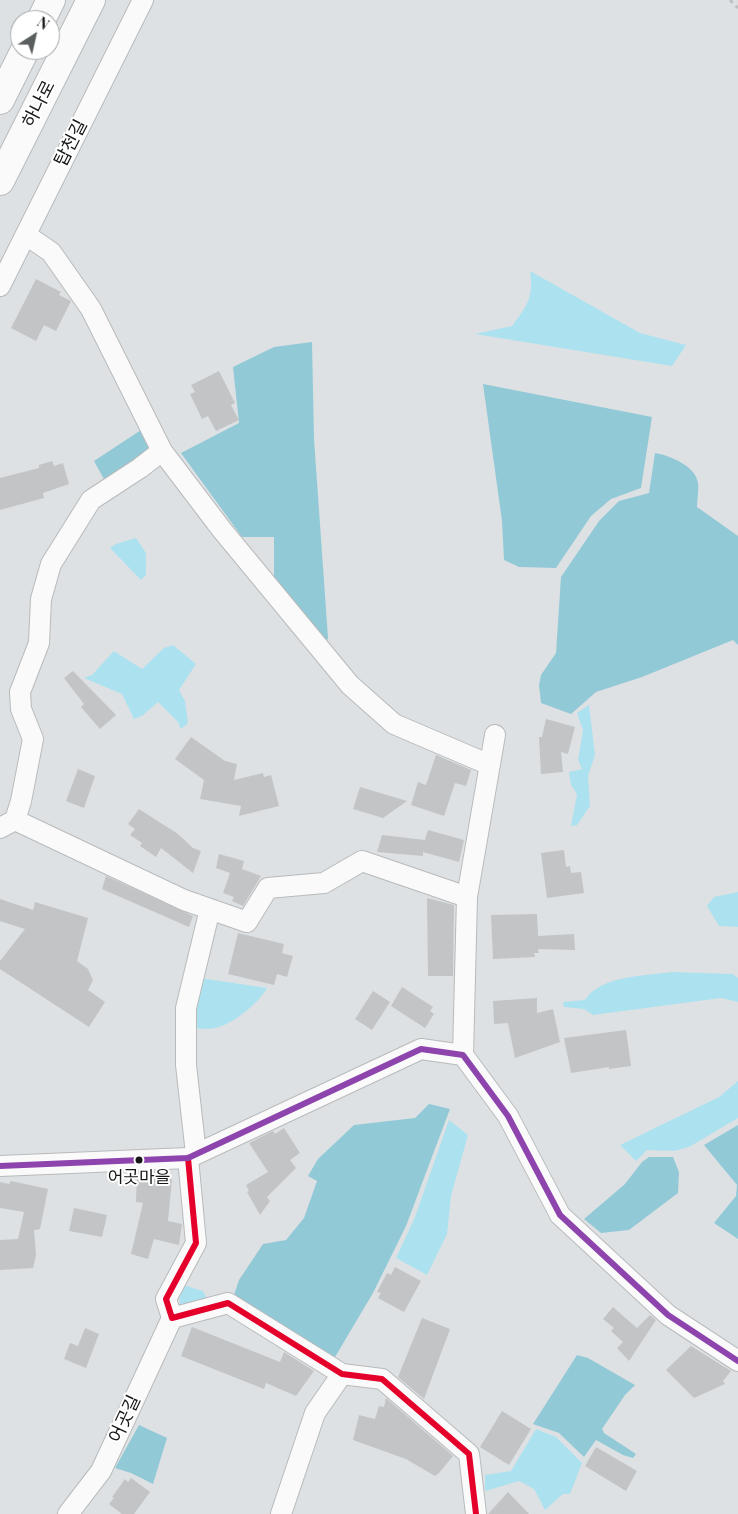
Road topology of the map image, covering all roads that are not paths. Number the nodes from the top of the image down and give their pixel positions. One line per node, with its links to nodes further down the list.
1 (91, 0): 5 (street, 하나로)
2 (143, 0): 6 (street, 탑천길)
3 (20, 60): 4 (street, 하나로)
4 (0, 100)
5 (0, 181)
6 (26, 235): 7 (street, 탑천길); 8 (street)
7 (0, 286)
8 (162, 451): 10 (street); 11 (street)
9 (494, 736): 10 (street)
10 (490, 765): 12 (street)
11 (8, 824): 13 (street)
12 (466, 897): 13 (street); 14 (street)
13 (210, 909): 15 (street)
14 (463, 1055): 15 (street); 18 (street)
15 (192, 1156): 16 (street); 17 (street)
16 (0, 1166)
17 (172, 1318): 19 (street); 20 (street, 어곳길)
18 (738, 1362)
19 (342, 1374): 21 (street); 22 (street)
20 (68, 1514)
21 (281, 1514)
22 (476, 1514)

